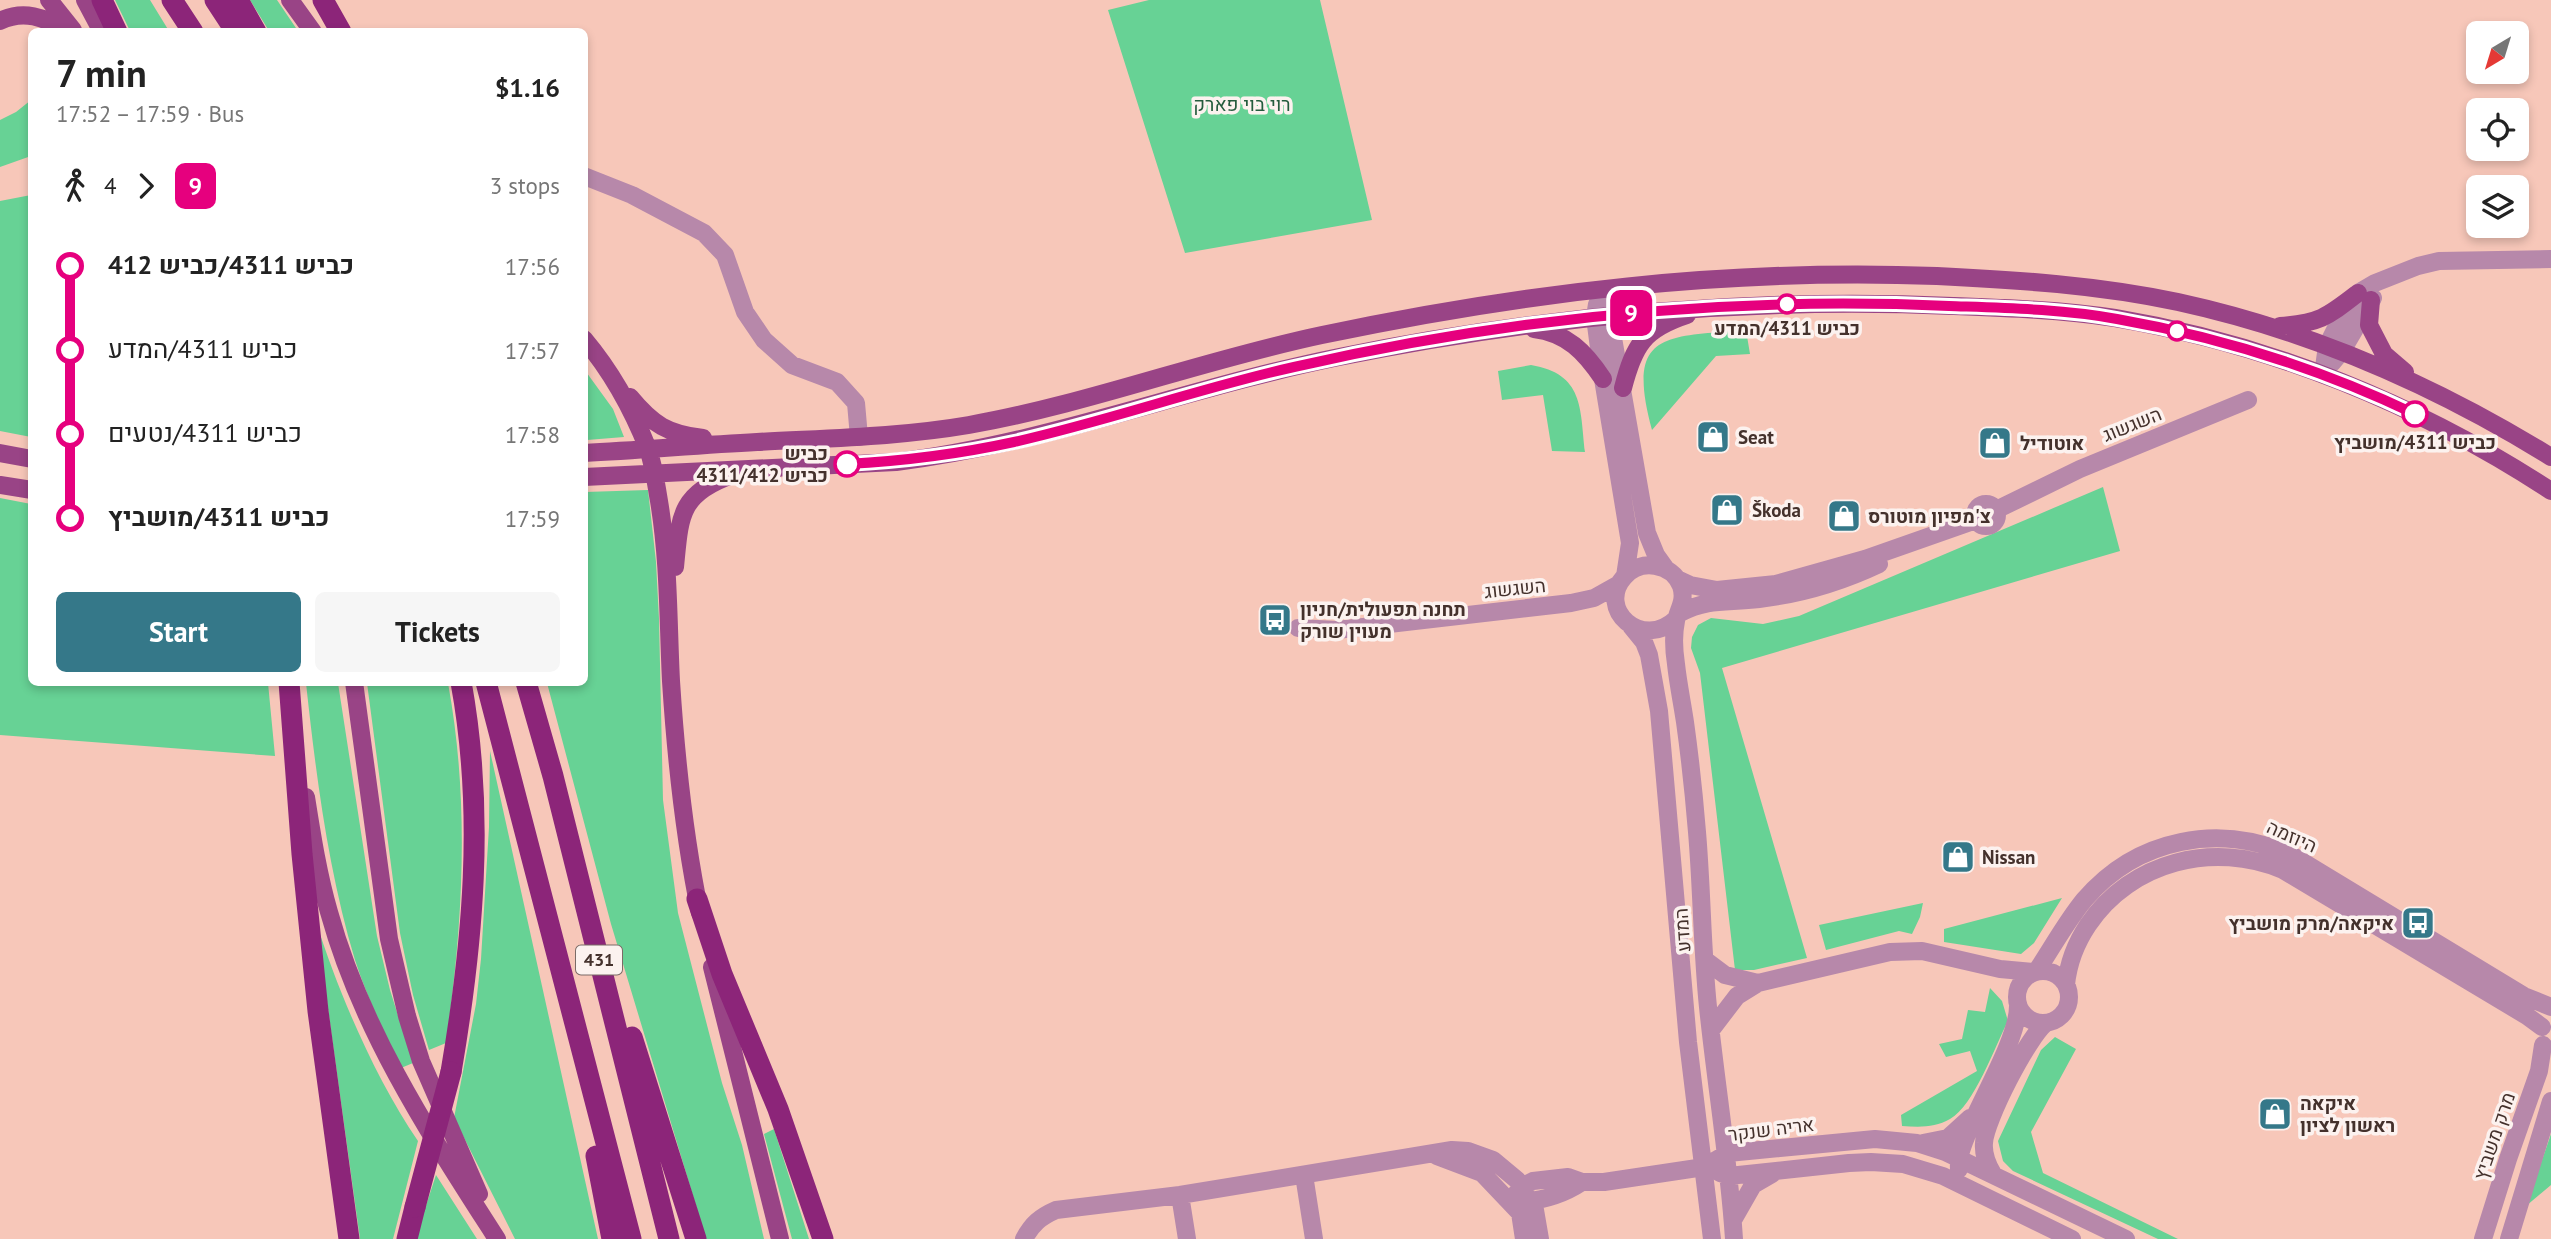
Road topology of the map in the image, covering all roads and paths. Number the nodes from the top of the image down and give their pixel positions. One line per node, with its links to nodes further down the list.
1 (49, 0): 11 (main road)
2 (85, 0): 12 (main road)
3 (102, 0): 13 (highway)
4 (172, 0): 14 (highway)
5 (215, 0): 15 (highway)
6 (238, 0): 16 (highway)
7 (290, 0): 17 (main road)
8 (323, 0): 18 (highway)
9 (0, 21): 10 (main road)
10 (59, 28)
11 (71, 28)
12 (100, 28)
13 (115, 28)
14 (190, 28)
15 (233, 28)
16 (254, 28)
17 (310, 28)
18 (339, 28)
19 (588, 178): 35 (street)
20 (2551, 259): 22 (street)
21 (1598, 290): 24 (street); 26 (main road); 35 (main road)
22 (2365, 297): 26 (main road); 28 (street); 32 (main road)
23 (1709, 307): 24 (main road); 30 (main road); 33 (main road)
24 (1602, 316): 25 (main road); 31 (street); 33 (street)
25 (1516, 327): 31 (main road); 42 (main road)
26 (2272, 327): 28 (main road)
27 (588, 344): 29 (main road)
28 (2334, 349): 30 (street); 32 (main road)
29 (605, 367): 36 (main road); 37 (main road)
30 (2323, 374): 47 (main road)
31 (1603, 379): 50 (street)
32 (2419, 384): 40 (main road)
33 (1623, 388): 49 (street)
34 (2248, 400): 48 (street, השגשוג)
35 (859, 437): 36 (main road)
36 (749, 442): 37 (main road)
37 (648, 450): 39 (main road); 43 (main road)
38 (0, 453): 41 (main road)
39 (588, 453)
40 (2551, 457)
41 (28, 458)
42 (748, 469): 43 (main road); 55 (main road)
43 (655, 475): 44 (main road); 55 (main road)
44 (588, 477)
45 (0, 485): 46 (main road)
46 (28, 489)
47 (2551, 491)
48 (1931, 537): 49 (street); 52 (street)
49 (1672, 574): 50 (street); 52 (street)
50 (1622, 580): 51 (street, השגשוג); 53 (street)
51 (1570, 603): 53 (street, השגשוג); 54 (street, השגשוג)
52 (1678, 616): 53 (street); 64 (street, המדע)
53 (1626, 620): 83 (street, המדע)
54 (1298, 628)
55 (669, 633): 63 (main road)
56 (289, 686): 93 (highway)
57 (290, 686): 95 (main road)
58 (355, 686): 95 (main road)
59 (462, 686): 94 (highway, bridge)
60 (487, 686): 69 (highway, 431)
61 (527, 686): 62 (highway, 431)
62 (553, 776): 98 (highway, 431); 99 (highway)
63 (697, 899): 100 (main road); 101 (highway)
64 (1705, 960): 67 (street); 73 (street, המדע)
65 (1977, 963): 66 (street); 67 (street); 70 (street)
66 (2034, 972): 68 (street); 70 (street); 71 (street, היוזמה)
67 (1758, 982): 73 (street)
68 (2066, 985): 71 (street, היוזמה); 72 (street)
69 (567, 999): 96 (highway); 97 (highway, 431)
70 (2017, 1002): 72 (street); 76 (street)
71 (2548, 1015): 74 (street, מרק משביץ)
72 (2046, 1023): 85 (street)
73 (1711, 1030): 77 (street, המדע)
74 (2547, 1051): 111 (street, מרק משביץ)
75 (2551, 1101): 112 (street)
76 (1977, 1110): 78 (street); 82 (street)
77 (1723, 1126): 79 (street); 80 (street, המדע)
78 (1917, 1143): 79 (street, אריה שנקר); 82 (street, אריה שנקר)
79 (1771, 1149): 80 (street, אריה שנקר)
80 (1728, 1153): 83 (street, אריה שנקר); 87 (street, המדע)
81 (1430, 1154): 86 (street); 89 (street); 91 (street)
82 (1958, 1158): 85 (street, אריה שנקר); 88 (street)
83 (1704, 1167): 87 (street, אריה שנקר); 89 (street); 107 (street, המדע)
84 (1781, 1171): 87 (street, אריה שנקר); 88 (street, אריה שנקר); 92 (street)
85 (1993, 1174): 110 (street, אריה שנקר)
86 (1304, 1175): 90 (street); 104 (street)
87 (1729, 1176): 92 (street, המדע)
88 (1969, 1189): 109 (street, אריה שנקר)
89 (1525, 1194): 91 (street); 106 (street)
90 (1180, 1195): 102 (street); 103 (street)
91 (1510, 1202): 105 (street)
92 (1733, 1220): 108 (street, המדע)
93 (349, 1239)
94 (407, 1239)
95 (498, 1239)
96 (612, 1239)
97 (631, 1239)
98 (669, 1239)
99 (696, 1239)
100 (780, 1239)
101 (823, 1239)
102 (1024, 1239)
103 (1187, 1239)
104 (1314, 1239)
105 (1524, 1239)
106 (1540, 1239)
107 (1712, 1239)
108 (1734, 1239)
109 (2072, 1239)
110 (2126, 1239)
111 (2483, 1239)
112 (2509, 1239)

